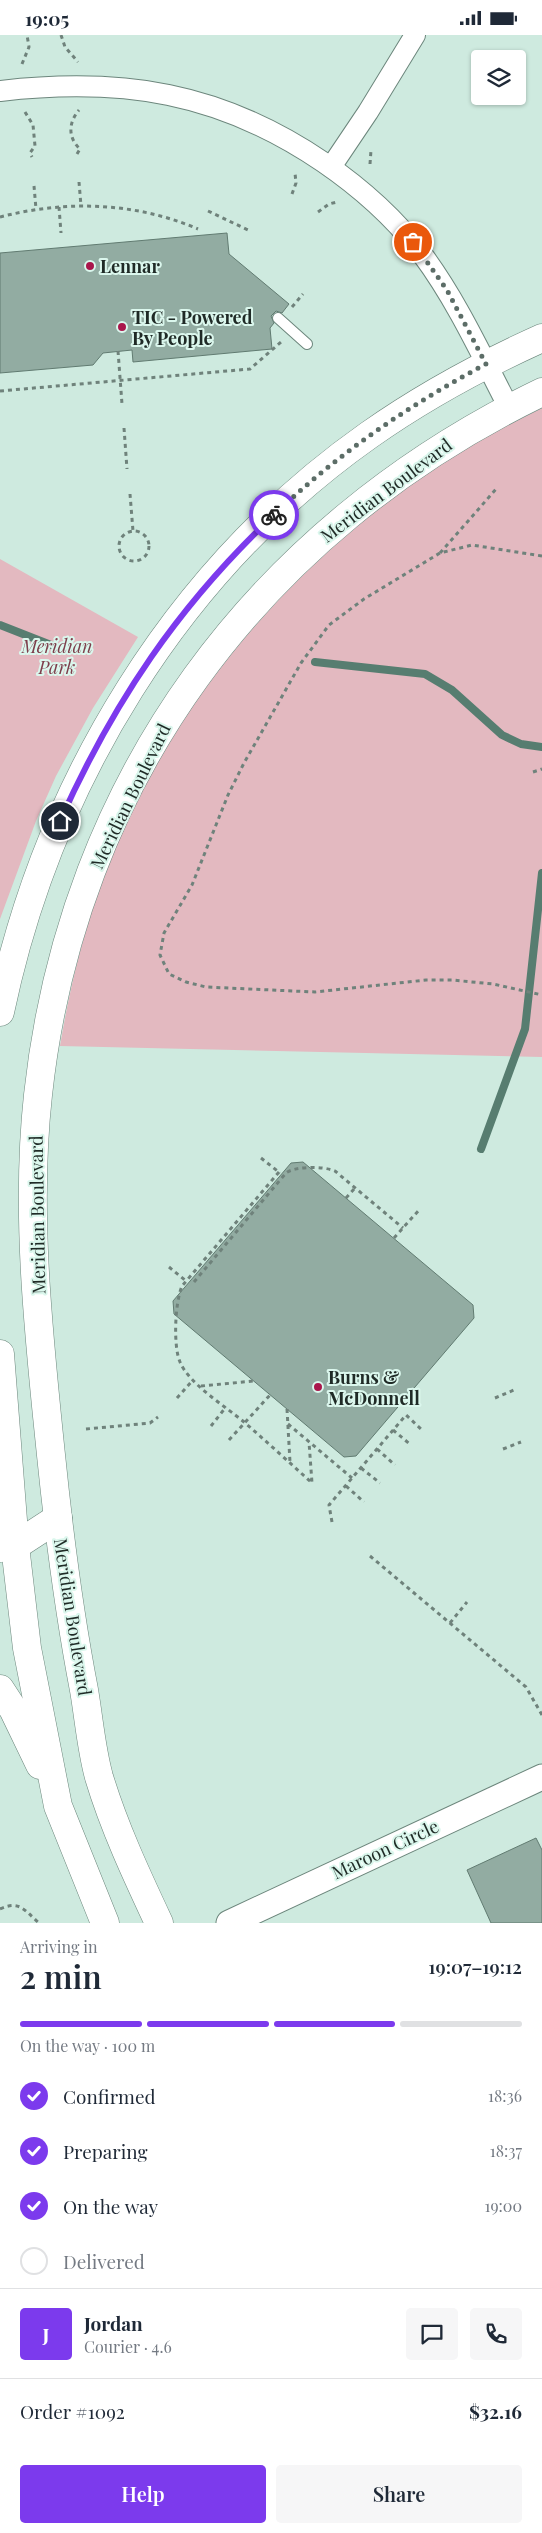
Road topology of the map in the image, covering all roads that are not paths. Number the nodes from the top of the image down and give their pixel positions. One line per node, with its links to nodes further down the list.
1 (415, 35): 3 (street)
2 (0, 91): 3 (street)
3 (331, 167): 7 (street)
4 (278, 318): 6 (lane)
5 (542, 338): 7 (main road)
6 (306, 344)
7 (486, 364): 9 (street); 10 (main road)
8 (542, 392): 9 (main road, Meridian Boulevard)
9 (509, 408): 13 (main road, Meridian Boulevard)
10 (0, 1012)
11 (0, 1354): 12 (main road)
12 (6, 1499): 13 (main road); 14 (main road)
13 (58, 1518): 14 (main road); 19 (main road, Meridian Boulevard)
14 (8, 1547): 17 (main road)
15 (0, 1689): 17 (main road)
16 (542, 1777): 20 (street, Maroon Circle)
17 (58, 1806): 18 (main road)
18 (105, 1923)
19 (159, 1923)
20 (229, 1923)

